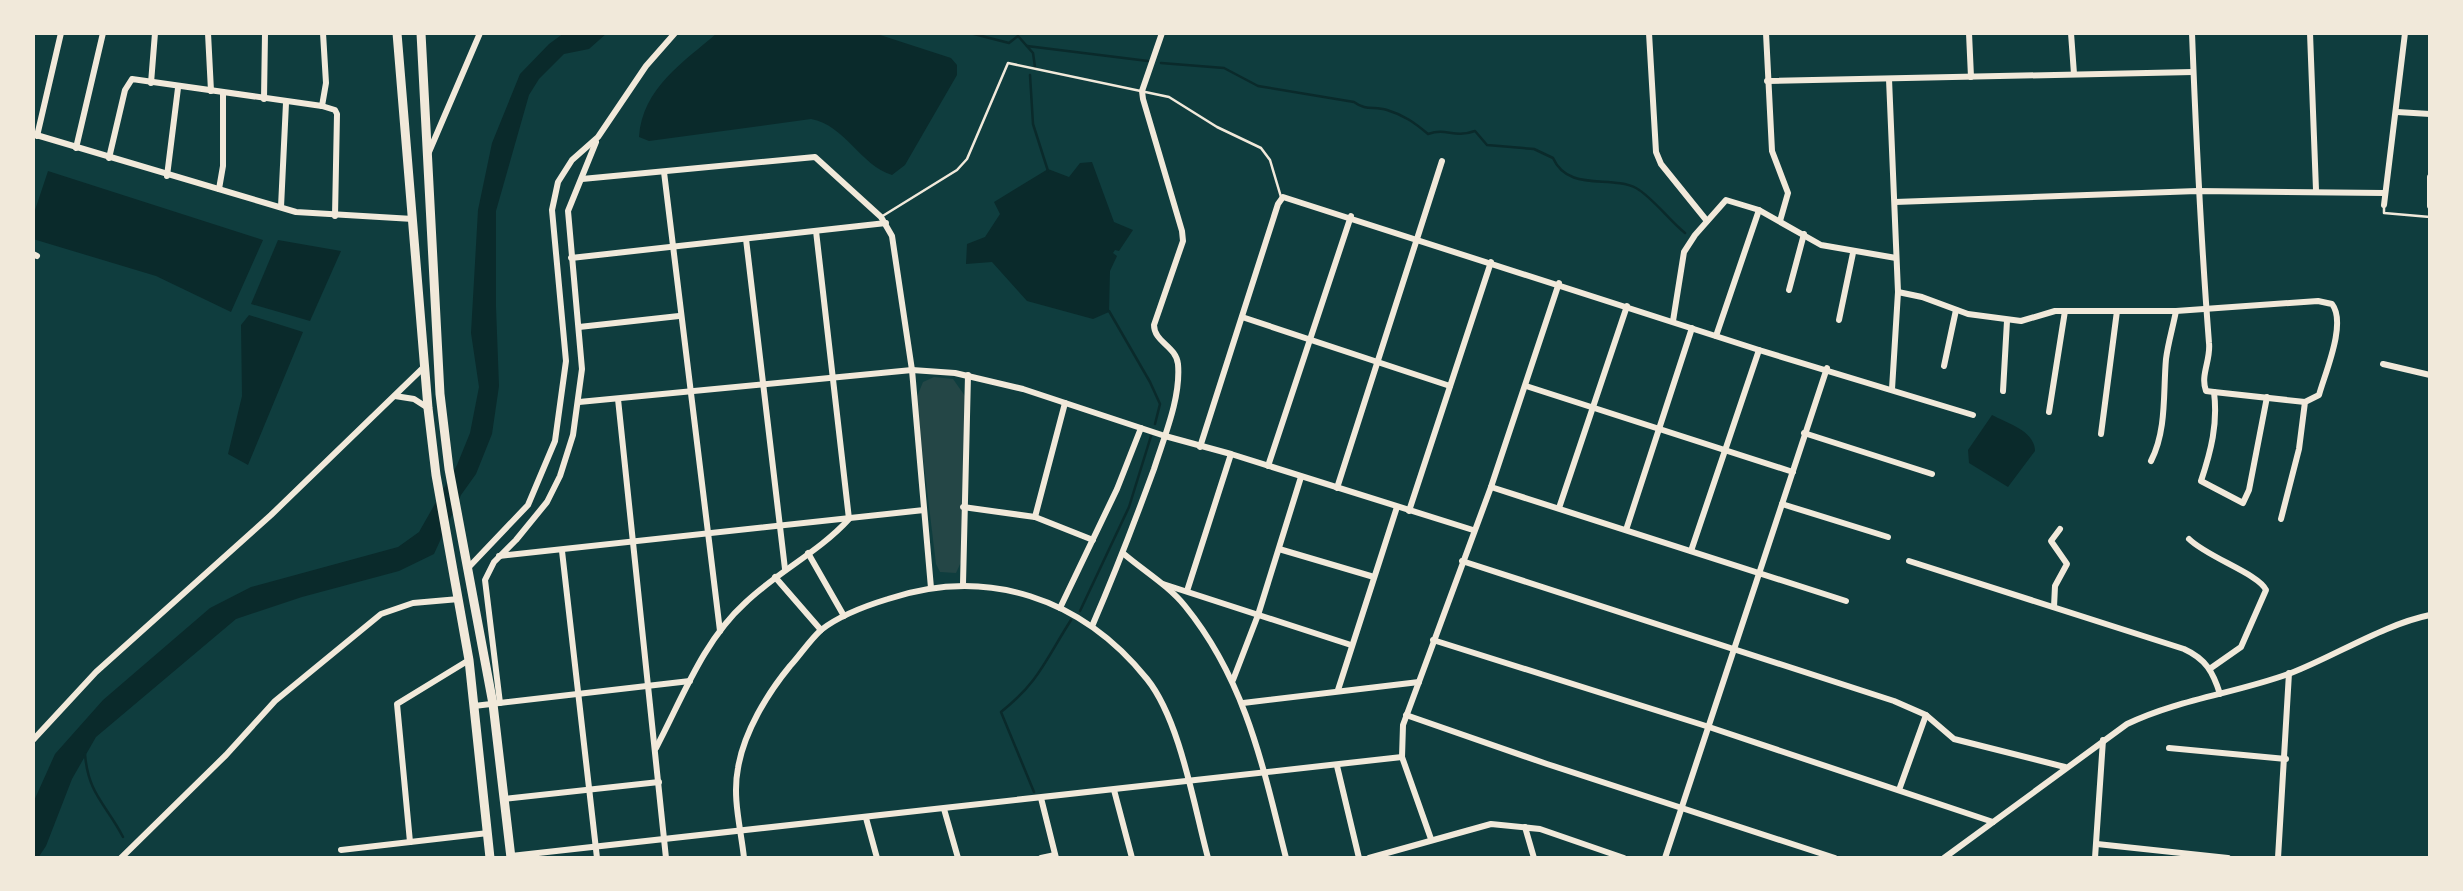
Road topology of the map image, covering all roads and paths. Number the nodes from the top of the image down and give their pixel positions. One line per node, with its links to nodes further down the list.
1 (61, 33): 34 (street)
2 (103, 33): 36 (street)
3 (155, 33): 24 (street)
4 (208, 33): 26 (street)
5 (265, 33): 29 (street)
6 (323, 33): 31 (street)
7 (397, 33): 57 (main road)
8 (421, 33): 37 (main road)
9 (480, 33): 37 (street)
10 (675, 33): 35 (street)
11 (1162, 33): 27 (street)
12 (1649, 33): 59 (street)
13 (1766, 33): 23 (street)
14 (1969, 33): 21 (street)
15 (2071, 33): 20 (street)
16 (2192, 33): 19 (street)
17 (2310, 33): 45 (street)
18 (2405, 33): 32 (street)
19 (2193, 72): 20 (street); 46 (street)
20 (2074, 75): 21 (street)
21 (1971, 77): 22 (street)
22 (1889, 79): 23 (street); 49 (street)
23 (1767, 81): 60 (street)
24 (151, 83): 25 (street); 38 (street)
25 (178, 88): 26 (street); 41 (street)
26 (211, 91): 28 (street)
27 (1142, 91): 48 (lane); 58 (lane); 119 (street)
28 (223, 93): 29 (street); 44 (street)
29 (264, 99): 30 (street)
30 (286, 103): 31 (street); 52 (street)
31 (322, 106): 54 (street)
32 (2397, 112): 33 (street); 47 (street)
33 (2430, 114)
34 (35, 135): 36 (street)
35 (598, 137): 43 (street); 156 (street)
36 (76, 148): 38 (street)
37 (427, 157): 156 (main road)
38 (109, 158): 41 (street)
39 (1442, 161): 64 (street)
40 (664, 172): 43 (street); 58 (street); 65 (street)
41 (167, 176): 44 (street)
42 (2430, 177): 51 (street)
43 (582, 179): 67 (street)
44 (219, 189): 52 (street)
45 (2316, 190): 46 (street); 47 (street)
46 (2197, 191): 49 (street); 74 (street)
47 (2384, 193): 50 (street)
48 (1281, 197): 55 (street); 80 (street)
49 (1895, 202): 68 (street)
50 (2384, 205): 56 (lane)
51 (2430, 206)
52 (281, 207): 54 (street)
53 (1759, 210): 59 (street); 60 (street); 86 (street)
54 (335, 216): 57 (street)
55 (1351, 216): 64 (street); 87 (street)
56 (2430, 217)
57 (413, 219): 92 (main road)
58 (884, 220): 61 (street); 94 (street)
59 (1707, 221): 82 (street)
60 (1780, 221): 62 (street)
61 (816, 231): 63 (street); 97 (street)
62 (1804, 234): 66 (street); 71 (street)
63 (746, 239): 65 (street); 98 (street)
64 (1419, 239): 69 (street); 89 (street)
65 (672, 246): 67 (street); 79 (street)
66 (1853, 253): 68 (street); 81 (street)
67 (570, 258): 84 (street)
68 (1896, 258): 72 (street)
69 (1491, 262): 70 (street); 99 (street)
70 (1559, 283): 73 (street); 100 (street)
71 (1789, 290)
72 (1898, 292): 75 (street); 101 (street)
73 (1627, 306): 82 (street); 112 (street)
74 (2205, 309): 78 (street); 104 (street); 110 (street)
75 (1956, 310): 83 (street); 91 (street)
76 (2065, 311): 77 (street); 83 (street); 113 (street)
77 (2118, 311): 78 (street); 118 (street)
78 (2176, 311): 123 (street)
79 (679, 316): 84 (street); 102 (street)
80 (1242, 317): 87 (street); 120 (street)
81 (1839, 320)
82 (1673, 321): 85 (street)
83 (2007, 321): 103 (street)
84 (579, 327): 108 (street)
85 (1692, 328): 86 (street); 116 (street)
86 (1716, 336): 88 (street)
87 (1311, 341): 89 (street); 124 (street)
88 (1759, 350): 93 (street); 121 (street)
89 (1379, 363): 99 (street); 129 (street)
90 (2383, 364): 95 (street)
91 (1944, 366)
92 (425, 367): 105 (street); 111 (main road)
93 (1827, 369): 101 (street); 117 (street)
94 (912, 370): 96 (street); 97 (street); 134 (street)
95 (2430, 375)
96 (968, 376): 109 (street); 131 (street)
97 (833, 377): 98 (street); 137 (street)
98 (763, 386): 102 (street); 139 (street)
99 (1450, 386): 135 (street)
100 (1526, 386): 112 (street); 128 (street)
101 (1892, 389): 114 (street)
102 (689, 391): 107 (street); 143 (street)
103 (2003, 391)
104 (2214, 392): 106 (street); 106 (street)
105 (395, 396): 111 (street); 194 (street)
106 (2267, 397): 110 (street)
107 (618, 399): 108 (street); 147 (street)
108 (579, 402): 153 (street)
109 (1065, 402): 115 (street); 136 (street)
110 (2305, 402): 138 (street)
111 (428, 408): 165 (main road)
112 (1591, 408): 116 (street); 133 (street)
113 (2049, 412)
114 (1973, 415)
115 (1141, 428): 119 (street); 146 (street)
116 (1659, 430): 121 (street); 142 (street)
117 (1804, 433): 125 (street); 126 (street)
118 (2101, 434)
119 (1165, 436): 120 (street); 152 (street)
120 (1200, 447): 122 (street)
121 (1724, 450): 125 (street); 150 (street)
122 (1231, 454): 124 (street); 164 (street)
123 (2151, 461)
124 (1268, 466): 127 (street)
125 (1793, 472): 130 (street)
126 (1932, 474)
127 (1301, 477): 129 (street); 148 (street)
128 (1490, 487): 133 (street); 141 (street)
129 (1337, 488): 132 (street)
130 (1782, 503): 144 (street); 158 (street)
131 (963, 507): 136 (street); 162 (street)
132 (1397, 507): 135 (street); 160 (street)
133 (1559, 508): 142 (street)
134 (924, 510): 137 (street); 163 (street)
135 (1409, 511): 141 (street)
136 (1035, 517): 146 (street)
137 (849, 519): 139 (street); 151 (street)
138 (2281, 519)
139 (778, 526): 143 (street); 157 (street)
140 (2060, 529): 167 (street)
141 (1473, 530): 154 (street)
142 (1626, 530): 150 (street)
143 (706, 533): 147 (street); 174 (street)
144 (1888, 537)
145 (2189, 539): 179 (street)
146 (1094, 540): 168 (street)
147 (632, 541): 149 (street); 184 (street)
148 (1279, 549): 160 (street); 169 (street)
149 (562, 551): 153 (street); 186 (street)
150 (1690, 551): 158 (street)
151 (808, 553): 157 (street); 171 (street)
152 (1124, 554): 161 (street); 172 (street)
153 (499, 556): 188 (street)
154 (1462, 561): 175 (street); 177 (street)
155 (1909, 561): 167 (street)
156 (467, 564): 188 (main road)
157 (785, 569): 159 (street)
158 (1758, 573): 166 (street); 177 (street)
159 (775, 577): 173 (street); 174 (street)
160 (1374, 577): 176 (street)
161 (1158, 582): 164 (street); 181 (street)
162 (963, 584): 163 (street); 168 (street)
163 (931, 588): 171 (street)
164 (1187, 591): 169 (street)
165 (459, 600): 178 (main road); 226 (street)
166 (1846, 601)
167 (2054, 607): 179 (street)
168 (1060, 608): 172 (street)
169 (1258, 615): 176 (street); 181 (street)
170 (2430, 615): 180 (street)
171 (844, 616): 173 (street)
172 (1093, 624): 204 (street)
173 (821, 630): 215 (street)
174 (720, 631): 182 (street)
175 (1433, 640): 183 (street); 193 (street)
176 (1351, 645): 185 (street)
177 (1733, 650): 192 (street); 193 (street)
178 (469, 660): 190 (main road); 219 (street)
179 (2211, 668): 187 (street)
180 (2289, 673): 187 (street); 199 (street)
181 (1233, 680): 189 (street)
182 (690, 681): 184 (street); 196 (street)
183 (1419, 682): 185 (street); 191 (street)
184 (649, 685): 186 (street); 196 (street)
185 (1338, 690): 189 (street)
186 (577, 692): 188 (street); 205 (street)
187 (2220, 694): 195 (street)
188 (496, 703): 190 (street); 209 (main road)
189 (1243, 703): 202 (street)
190 (474, 706): 216 (main road)
191 (1406, 715): 198 (street); 210 (street)
192 (1926, 715): 201 (street); 207 (street)
193 (1706, 726): 207 (street); 210 (street)
194 (33, 740)
195 (2103, 740): 201 (street); 220 (street)
196 (656, 748): 203 (street)
197 (2169, 748): 199 (street)
198 (1402, 757): 200 (street); 218 (street)
199 (2286, 759): 247 (street)
200 (1337, 766): 202 (street); 237 (street)
201 (2065, 767): 213 (street)
202 (1265, 774): 204 (street); 236 (street)
203 (659, 782): 205 (street); 217 (street)
204 (1188, 783): 206 (street); 235 (street)
205 (590, 789): 209 (street); 221 (street)
206 (1114, 790): 208 (street); 234 (street)
207 (1899, 790): 213 (street)
208 (1041, 798): 211 (street); 224 (street)
209 (504, 799): 225 (main road)
210 (1681, 807): 242 (street); 243 (street)
211 (944, 809): 212 (street); 232 (street)
212 (866, 818): 215 (street); 231 (street)
213 (1993, 822): 244 (street)
214 (1525, 827): 218 (street); 240 (street); 241 (street)
215 (741, 830): 217 (street); 230 (street)
216 (488, 833): 219 (street); 227 (main road)
217 (664, 838): 221 (street); 229 (street)
218 (1431, 839): 222 (street)
219 (410, 842): 223 (street)
220 (2096, 845): 245 (street); 246 (street)
221 (596, 846): 225 (street); 228 (street)
222 (1402, 849): 238 (street); 239 (street)
223 (341, 850)
224 (1055, 856): 233 (street)
225 (511, 857)
226 (121, 858)
227 (490, 858)
228 (597, 858)
229 (667, 858)
230 (744, 858)
231 (877, 858)
232 (958, 858)
233 (1041, 858)
234 (1132, 858)
235 (1208, 858)
236 (1286, 858)
237 (1359, 858)
238 (1369, 858)
239 (1404, 858)
240 (1534, 858)
241 (1624, 858)
242 (1665, 858)
243 (1835, 858)
244 (1944, 858)
245 (2095, 858)
246 (2228, 858)
247 (2278, 858)

